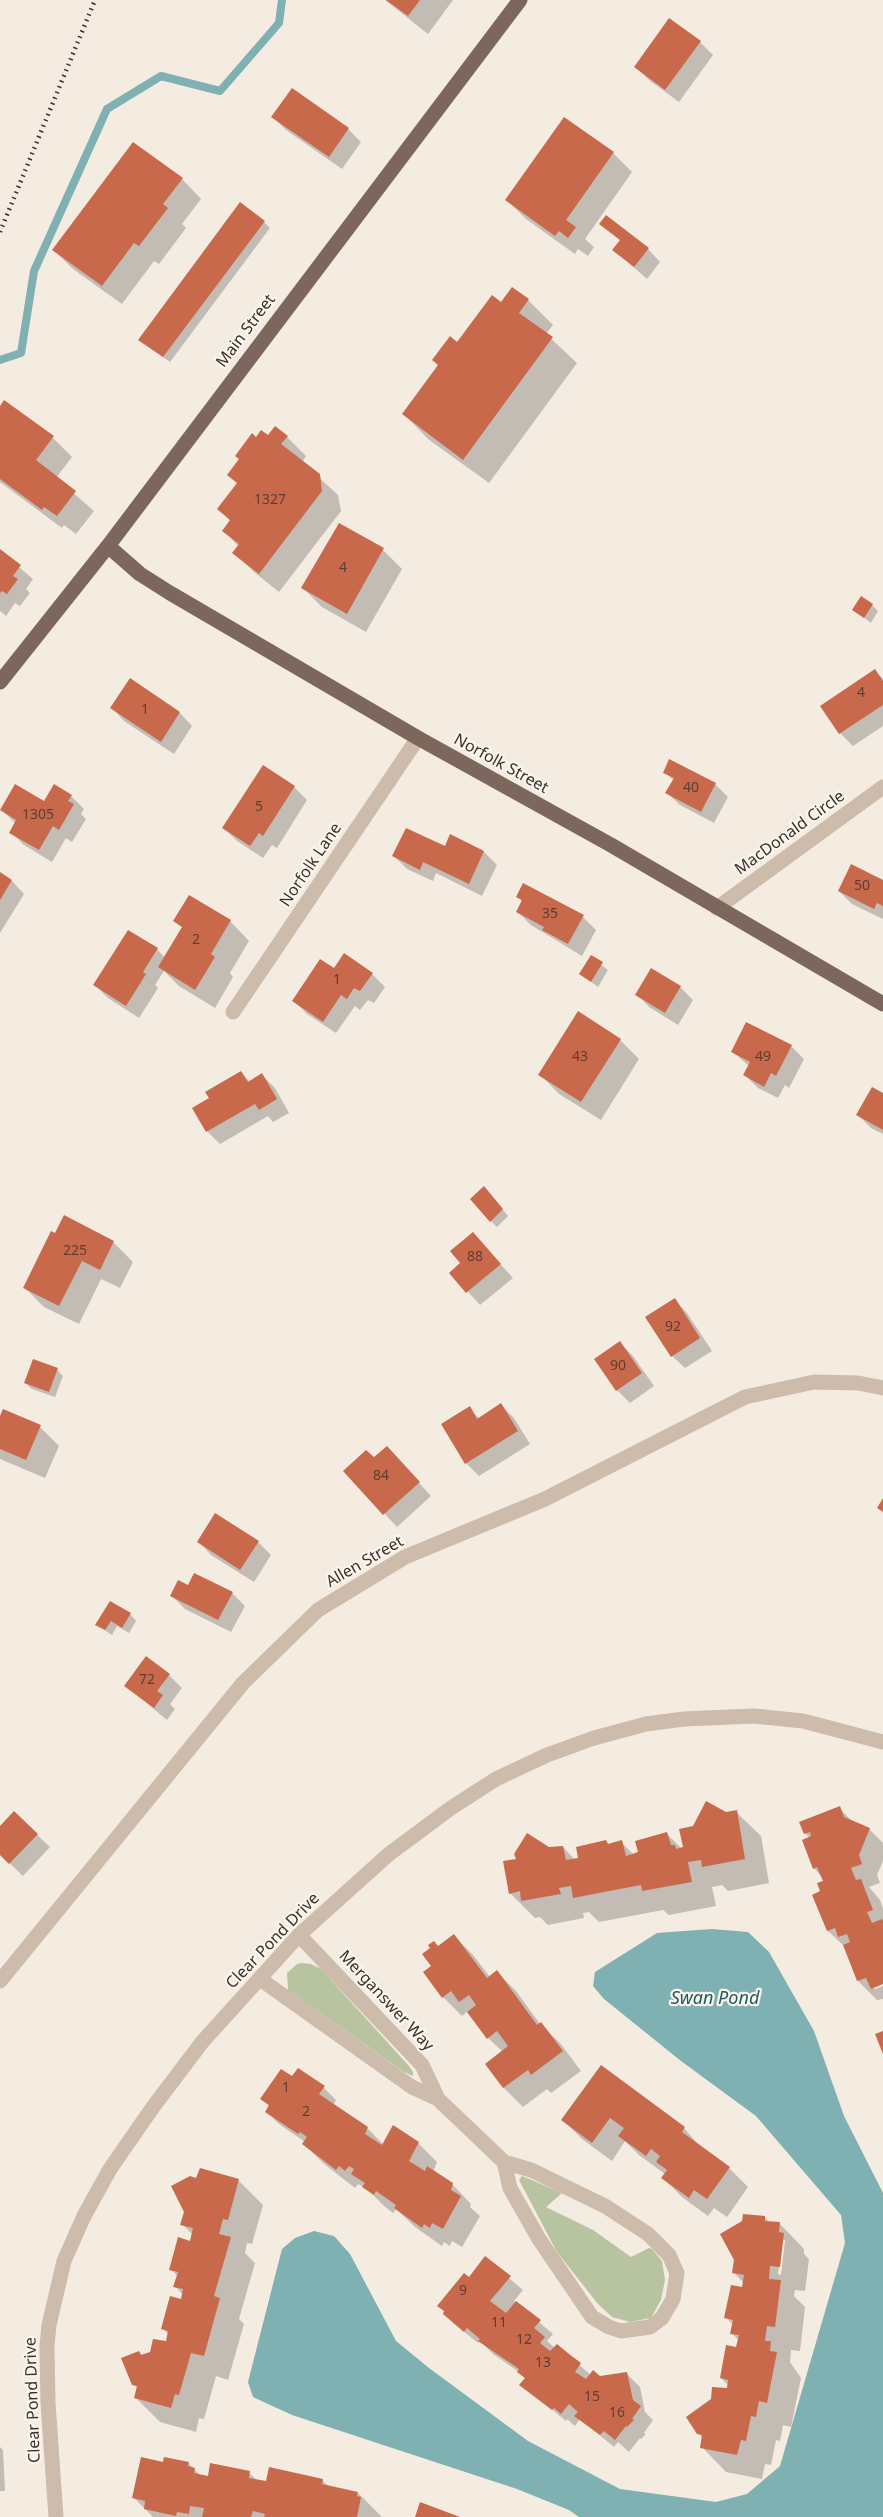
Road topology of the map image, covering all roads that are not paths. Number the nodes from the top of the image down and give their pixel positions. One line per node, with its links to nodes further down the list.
1 (520, 0): 2 (main road, Main Street)
2 (108, 546): 3 (main road, Main Street); 4 (main road, Norfolk Street)
3 (0, 682)
4 (418, 738): 6 (main road, Norfolk Street); 8 (street, Norfolk Lane)
5 (883, 787): 6 (street, MacDonald Circle)
6 (717, 908): 7 (main road, Norfolk Street)
7 (883, 1004)
8 (233, 1012)
9 (883, 1388): 13 (street, Allen Street)
10 (883, 1742): 11 (street, Clear Pond Drive)
11 (299, 1935): 12 (street, Clear Pond Drive); 14 (street, Merganswer Way)
12 (260, 1980): 14 (street, Merganswer Way); 16 (street, Clear Pond Drive)
13 (0, 1981)
14 (438, 2099): 15 (street, Merganswer Way)
15 (504, 2162): 15 (street, Merganswer Way)
16 (56, 2517)

